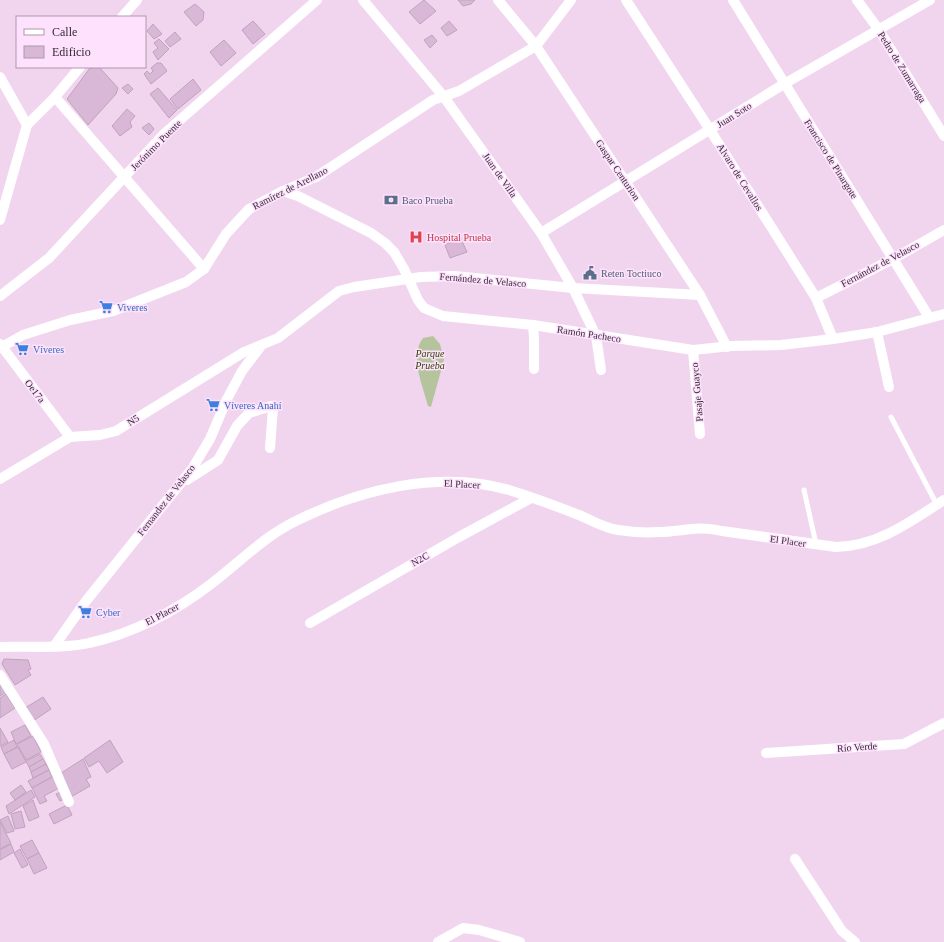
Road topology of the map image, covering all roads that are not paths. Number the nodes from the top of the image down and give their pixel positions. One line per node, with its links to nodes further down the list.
1 (136, 0): 10 (street)
2 (318, 0): 21 (street, Jerónimo Puente)
3 (363, 0): 16 (street, Juan de Villa)
4 (498, 0): 12 (street, Gaspar Centurion)
5 (571, 0): 12 (street, Ramírez de Arellano)
6 (626, 0): 19 (street, Alvaro de Cevallos)
7 (734, 0): 15 (street, Francisco de Pinargote)
8 (857, 0): 11 (street, Pedro de Zumarraga)
9 (930, 0): 11 (street, Juan Soto)
10 (123, 16)
11 (879, 30): 15 (street, Juan Soto); 20 (street, Pedro de Zumarraga)
12 (536, 46): 16 (street, Ramírez de Arellano); 22 (street, Gaspar Centurion)
13 (79, 68): 17 (street)
14 (0, 77): 18 (street)
15 (784, 84): 19 (street, Juan Soto); 27 (street, Francisco de Pinargote)
16 (444, 96): 23 (street, Ramírez de Arellano); 26 (street, Juan de Villa)
17 (55, 97): 18 (street); 21 (street)
18 (27, 125): 24 (street)
19 (710, 130): 22 (street, Juan Soto); 33 (street, Alvaro de Cevallos)
20 (944, 136)
21 (125, 178): 28 (street); 32 (street, Jerónimo Puente)
22 (625, 181): 26 (street, Juan Soto); 31 (street, Gaspar Centurion)
23 (283, 191): 28 (street, Ramírez de Arellano); 29 (street, Ramón Pacheco)
24 (0, 220)
25 (944, 230): 27 (street, Fernández de Velasco)
26 (541, 233): 30 (street, Juan de Villa)
27 (893, 259): 33 (street, Fernández de Velasco); 35 (street, Francisco de Pinargote)
28 (204, 269): 40 (street, Ramírez de Arellano)
29 (409, 279): 30 (street, Fernández de Velasco); 36 (street, Ramón Pacheco); 41 (street, Fernández de Velasco)
30 (573, 288): 31 (street, Fernández de Velasco); 38 (street, Juan de Villa)
31 (700, 295): 42 (street, Gaspar Centurion)
32 (0, 296)
33 (816, 298): 39 (street, Alvaro de Cevallos)
34 (944, 314): 35 (street, Ramón Pacheco)
35 (929, 317): 37 (street, Ramón Pacheco)
36 (532, 325): 38 (street, Ramón Pacheco); 44 (street)
37 (877, 332): 39 (street, Ramón Pacheco); 46 (street)
38 (596, 336): 43 (street, Ramón Pacheco); 45 (street, Juan de Villa)
39 (833, 339): 42 (street, Ramón Pacheco)
40 (0, 346): 49 (street, Oe17a)
41 (261, 346): 49 (street, N5); 52 (street, Fernandez de Velasco)
42 (727, 346): 43 (street, Ramón Pacheco)
43 (693, 350): 48 (street, Pasaje Guayco)
44 (534, 369)
45 (601, 370)
46 (889, 387)
47 (890, 417): 55 (lane)
48 (700, 434)
49 (70, 437): 51 (street, N5)
50 (270, 448): 52 (street)
51 (0, 479)
52 (179, 486): 58 (street, Fernandez de Velasco)
53 (804, 490): 56 (lane)
54 (531, 498): 56 (street, El Placer); 57 (street, N2C); 58 (street, El Placer)
55 (940, 502): 56 (street, El Placer)
56 (816, 545)
57 (310, 623)
58 (56, 646): 59 (street, El Placer)
59 (0, 647)
60 (0, 675): 63 (street)
61 (944, 723): 62 (street, Río Verde)
62 (766, 753)
63 (69, 802)
64 (795, 859): 67 (street)
65 (438, 942): 66 (street)
66 (520, 942)
67 (855, 942)

